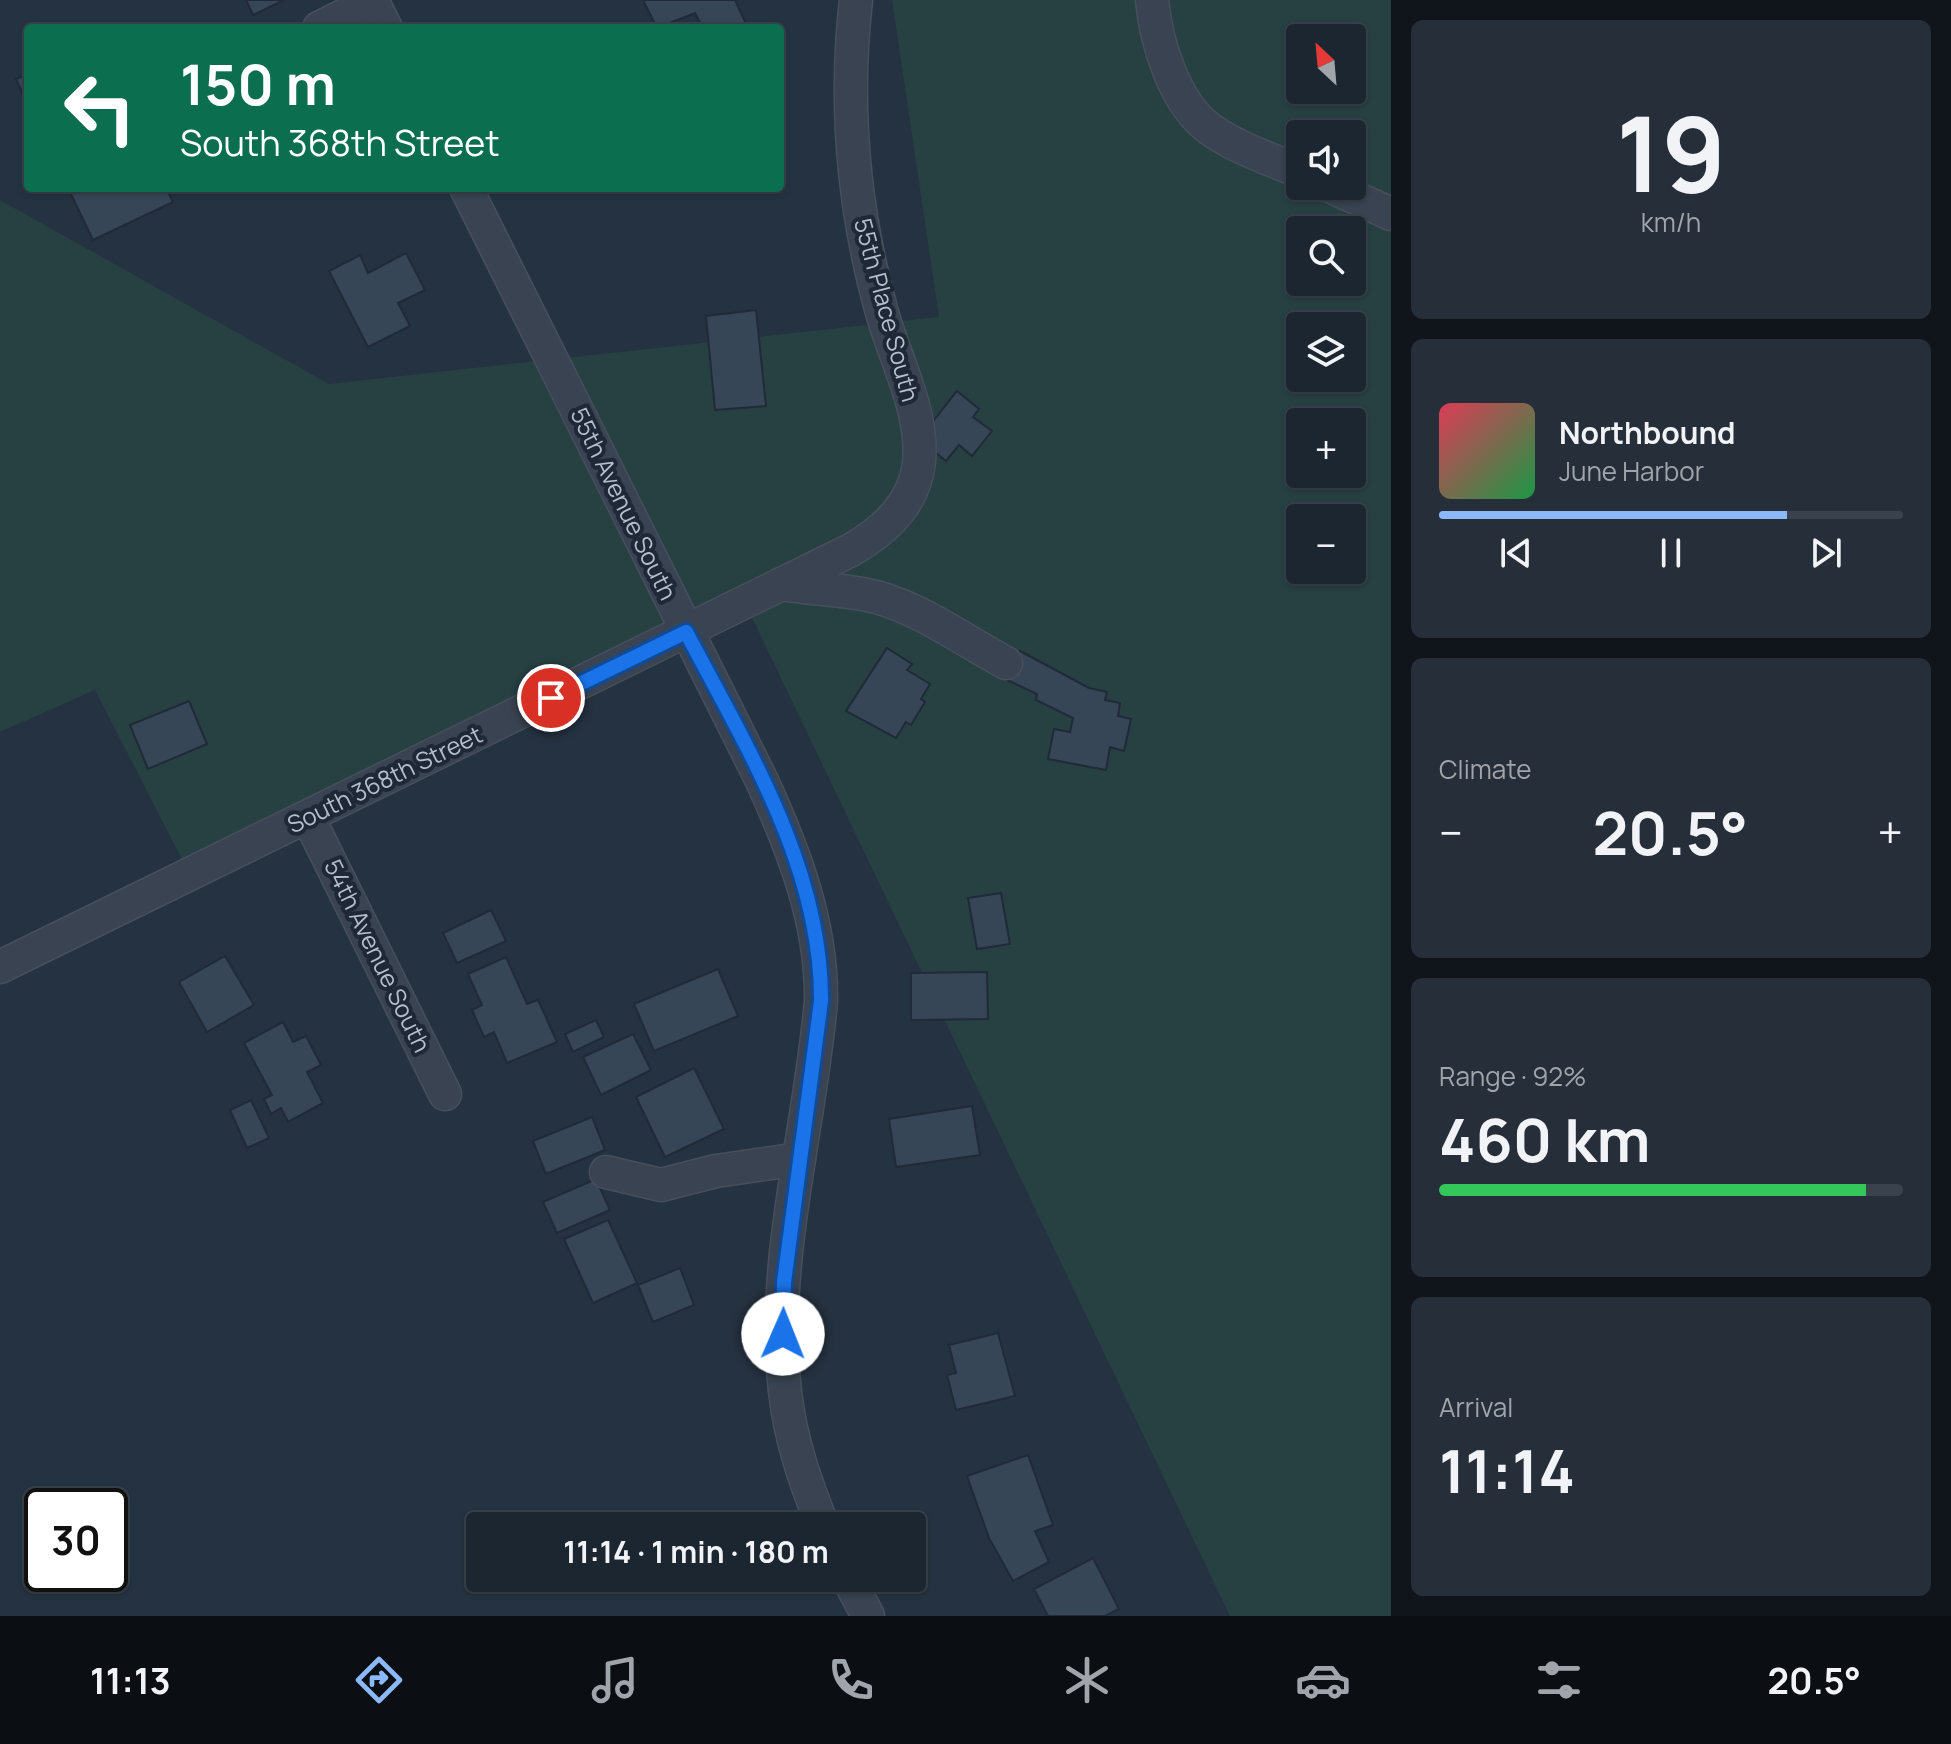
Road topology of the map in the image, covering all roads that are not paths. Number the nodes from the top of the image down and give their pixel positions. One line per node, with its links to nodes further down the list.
1 (372, 0): 4 (street); 5 (street)
2 (856, 0): 10 (street, 55th Place South)
3 (1152, 0): 6 (street)
4 (327, 24)
5 (384, 24)
6 (1286, 166)
7 (468, 192): 12 (street, 55th Avenue South)
8 (1360, 200): 9 (street)
9 (1391, 214)
10 (916, 477): 11 (street, South 368th Street)
11 (782, 584): 12 (street, South 368th Street); 13 (street)
12 (686, 632): 14 (street, South 368th Street); 17 (street, 55th Avenue South)
13 (1006, 663)
14 (308, 817): 15 (street, South 368th Street); 16 (street, 54th Avenue South)
15 (0, 967)
16 (445, 1094)
17 (799, 1159): 18 (street); 19 (street, 55th Avenue South)
18 (606, 1172)
19 (818, 1512)
20 (855, 1592): 21 (street)
21 (868, 1616)

